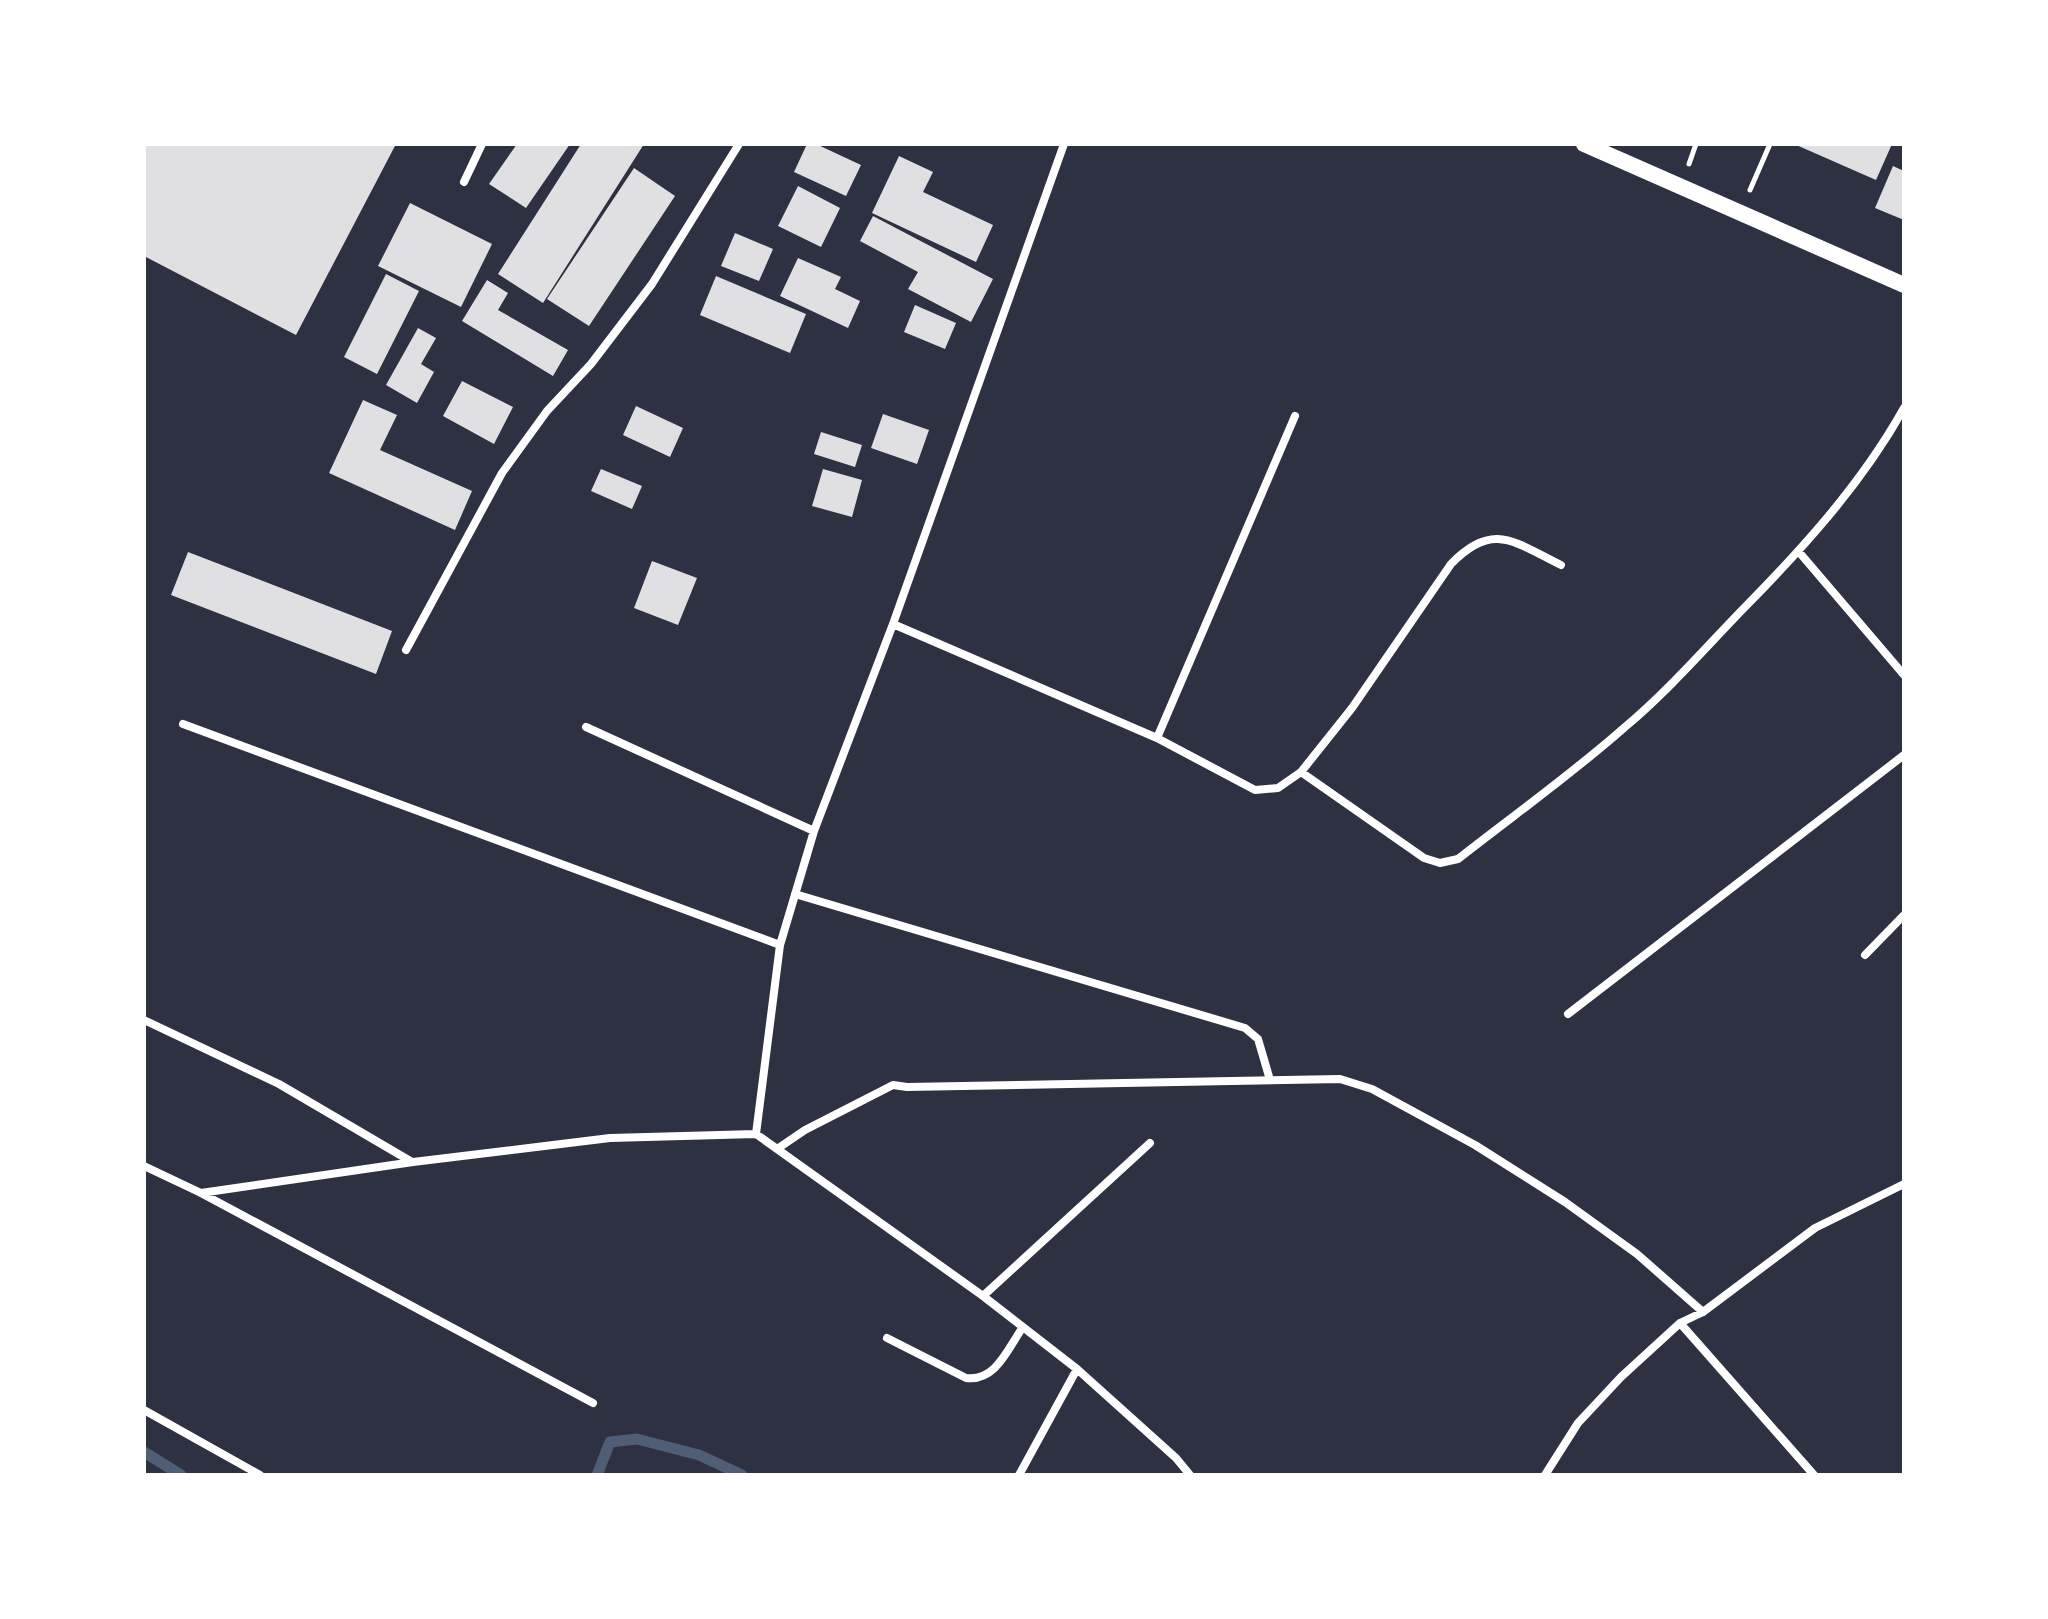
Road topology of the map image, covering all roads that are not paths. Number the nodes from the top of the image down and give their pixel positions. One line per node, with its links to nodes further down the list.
1 (482, 144): 5 (street)
2 (739, 144): 12 (street)
3 (1064, 144): 11 (street)
4 (1584, 144): 6 (main road)
5 (464, 182)
6 (1904, 285)
7 (1904, 408): 9 (street)
8 (1295, 416): 16 (street)
9 (1799, 552): 13 (street); 18 (street)
10 (1561, 565): 18 (street)
11 (893, 624): 16 (street); 19 (street)
12 (406, 650)
13 (1904, 675)
14 (183, 724): 22 (street)
15 (586, 727): 19 (street)
16 (1157, 738): 18 (street)
17 (1904, 755): 24 (street)
18 (1301, 772)
19 (814, 831): 20 (street)
20 (795, 894): 22 (street); 26 (street)
21 (1904, 915): 23 (street)
22 (780, 945): 27 (street)
23 (1865, 955)
24 (1568, 1014)
25 (144, 1020): 30 (street)
26 (1270, 1080): 29 (street); 35 (street)
27 (756, 1134): 29 (street); 30 (street)
28 (1150, 1143): 34 (street)
29 (777, 1149): 34 (street)
30 (413, 1162): 33 (street)
31 (144, 1166): 33 (street)
32 (1904, 1184): 35 (street)
33 (201, 1193): 40 (street)
34 (983, 1296): 37 (street)
35 (1703, 1312): 36 (street)
36 (1680, 1323): 45 (street); 46 (street)
37 (1023, 1327): 38 (street); 39 (street)
38 (887, 1338)
39 (1077, 1369): 43 (street); 44 (street)
40 (593, 1403)
41 (144, 1410): 42 (street)
42 (260, 1475)
43 (1019, 1475)
44 (1190, 1475)
45 (1545, 1475)
46 (1814, 1475)

